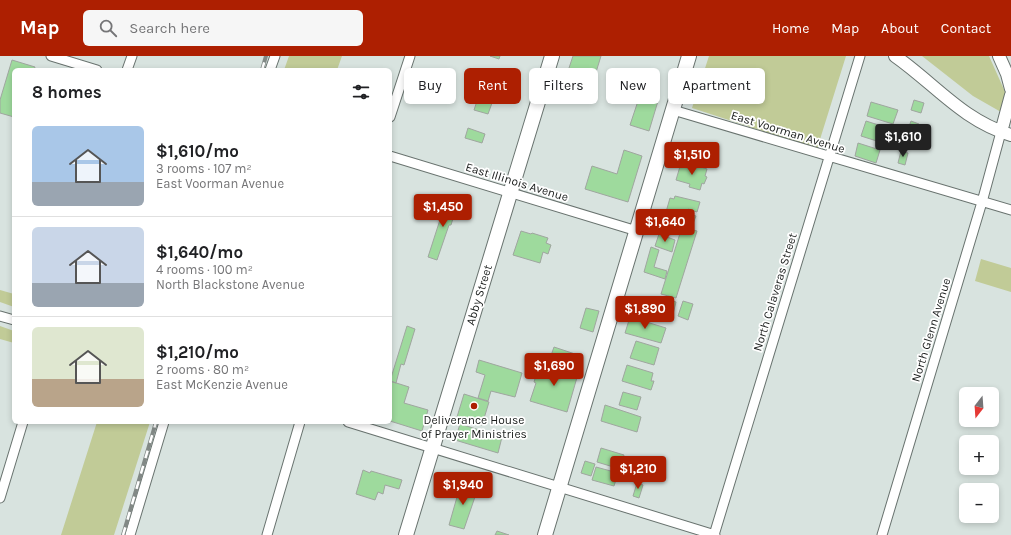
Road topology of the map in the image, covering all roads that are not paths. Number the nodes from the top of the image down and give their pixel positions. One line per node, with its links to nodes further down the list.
1 (51, 56): 10 (street)
2 (132, 56): 11 (street)
3 (275, 56): 12 (street)
4 (410, 56): 16 (street)
5 (552, 56): 20 (main road, Abby Street)
6 (689, 56): 15 (main road)
7 (860, 56): 18 (street, North Calaveras Street)
8 (895, 56): 17 (main road)
9 (999, 56): 13 (main road)
10 (90, 68)
11 (128, 68)
12 (271, 68)
13 (1011, 89)
14 (1011, 95): 17 (main road)
15 (673, 110): 18 (street, East Voorman Avenue); 23 (main road)
16 (392, 111)
17 (1006, 134): 21 (street, North Glenn Avenue)
18 (829, 156): 21 (street, East Voorman Avenue); 37 (street, North Calaveras Street)
19 (392, 157): 20 (street, East Illinois Avenue)
20 (510, 192): 23 (street, East Illinois Avenue); 30 (main road, Abby Street)
21 (982, 202): 22 (street, East Voorman Avenue); 38 (street, North Glenn Avenue)
22 (1011, 210)
23 (637, 231): 31 (main road)
24 (0, 316): 25 (street)
25 (12, 319)
26 (22, 424): 32 (street)
27 (163, 424): 33 (street)
28 (299, 424): 34 (street)
29 (354, 424): 30 (street)
30 (432, 448): 31 (street); 35 (main road, Abby Street)
31 (559, 487): 36 (main road); 37 (street)
32 (0, 498)
33 (130, 535)
34 (267, 535)
35 (406, 535)
36 (545, 535)
37 (714, 535)
38 (882, 535)

